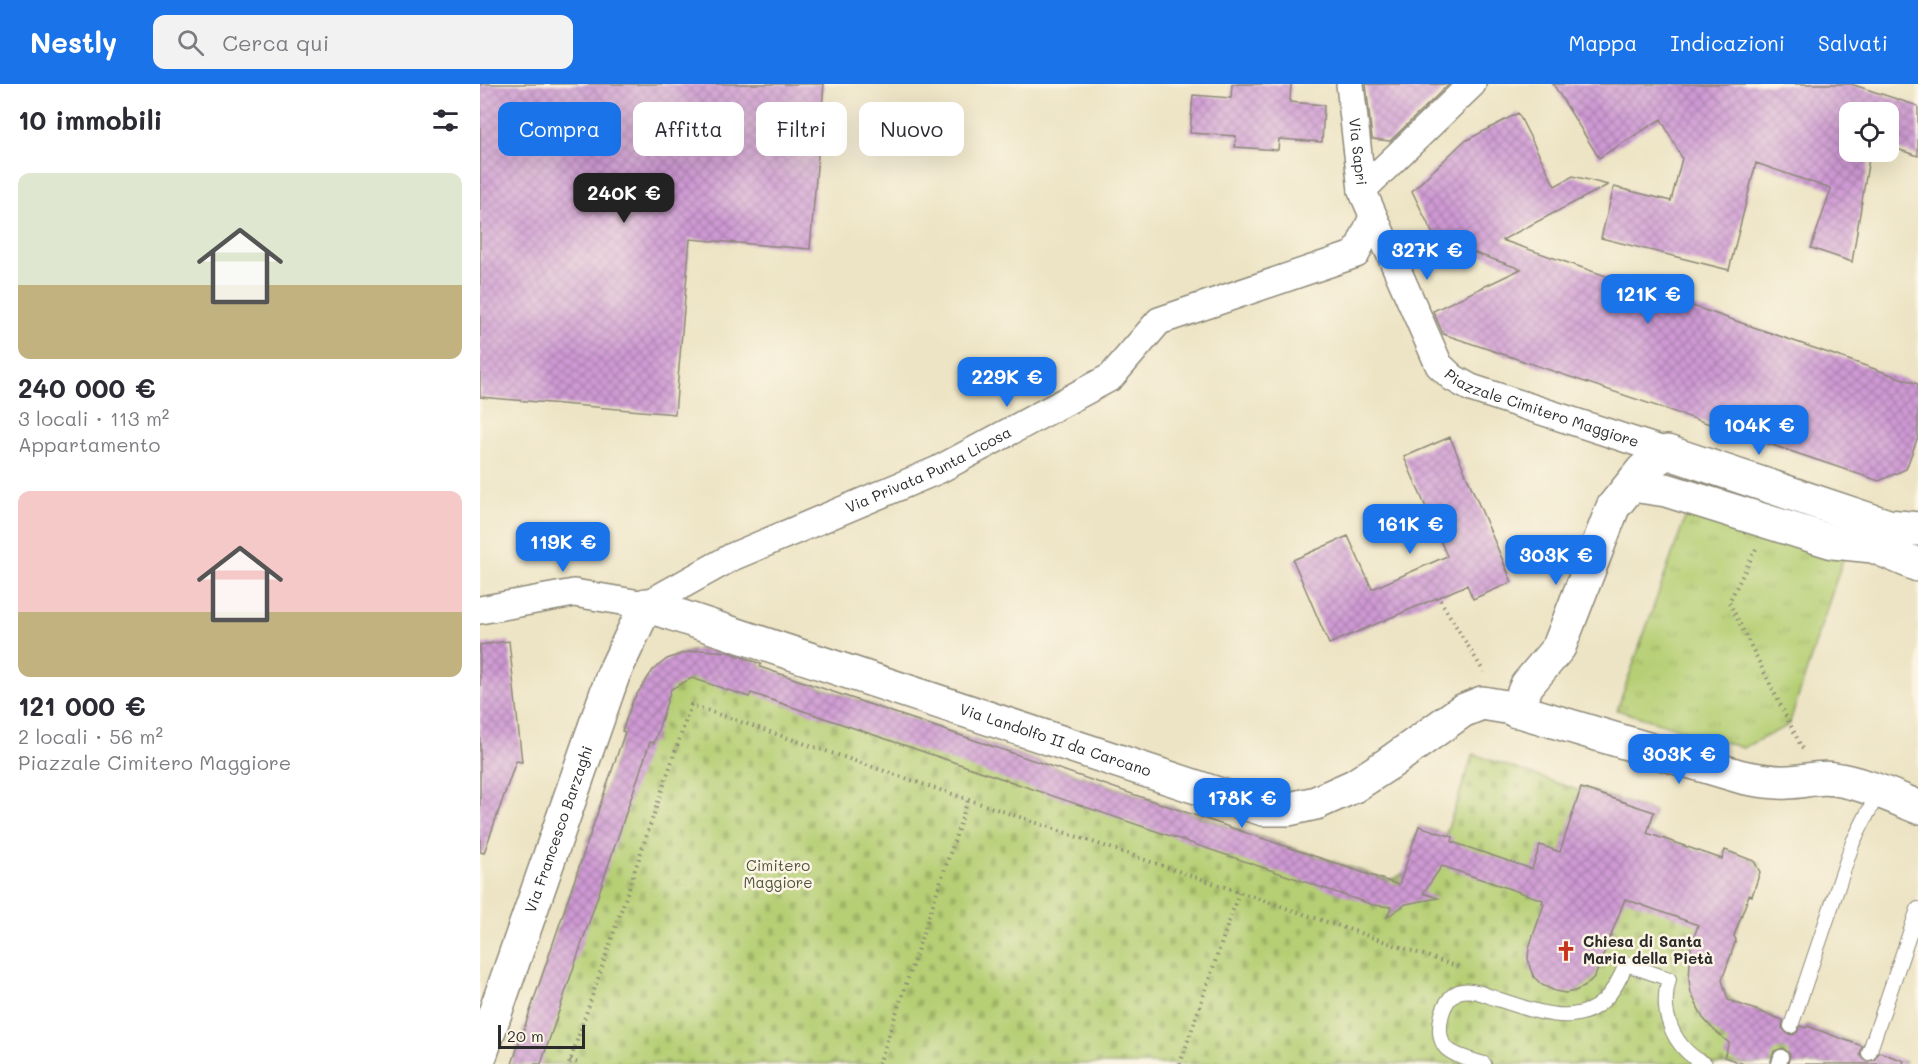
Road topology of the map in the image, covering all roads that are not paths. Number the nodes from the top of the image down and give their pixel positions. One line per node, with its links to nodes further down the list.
1 (1350, 84): 3 (street, Via Sapri)
2 (1472, 84): 3 (street)
3 (1362, 190): 4 (street, Via Sapri)
4 (1373, 217): 5 (street, Piazzale Cimitero Maggiore); 9 (street, Via Privata Punta Licosa)
5 (1667, 452): 6 (street, Piazzale Cimitero Maggiore); 7 (street, Piazzale Cimitero Maggiore)
6 (1632, 485): 8 (street); 11 (street, Piazzale Cimitero Maggiore)
7 (1918, 530)
8 (1918, 565)
9 (646, 605): 10 (street); 11 (street, Via Landolfo II da Carcano); 17 (street, Via Francesco Barzaghi)
10 (480, 610)
11 (1516, 711): 12 (street)
12 (1879, 791): 13 (street); 15 (lane)
13 (1918, 807)
14 (1918, 909): 16 (lane)
15 (1791, 1026)
16 (1869, 1053)
17 (480, 1056)
18 (1484, 1064): 19 (lane)
19 (1705, 1064)

